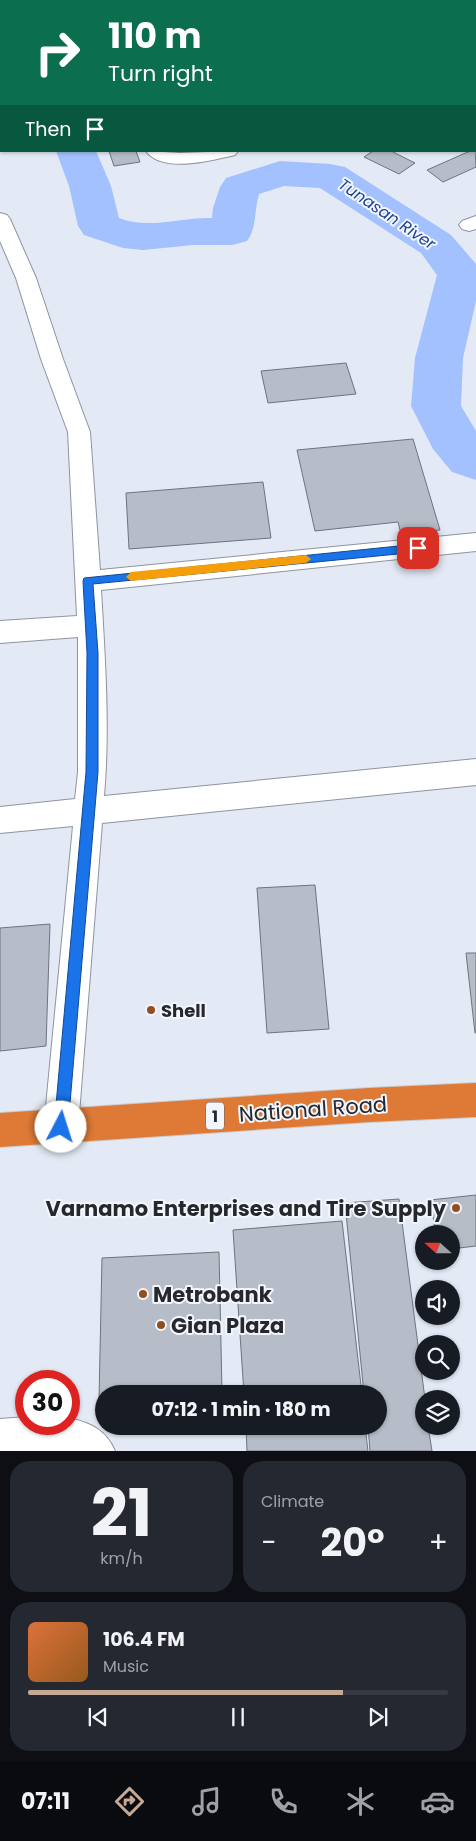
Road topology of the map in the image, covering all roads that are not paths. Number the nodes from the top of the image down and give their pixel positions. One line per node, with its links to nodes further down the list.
1 (156, 152): 2 (street)
2 (224, 152)
3 (0, 219): 5 (street)
4 (476, 542): 5 (street)
5 (88, 581): 6 (street)
6 (91, 625): 7 (street); 9 (street)
7 (0, 632)
8 (476, 772): 9 (street)
9 (89, 810): 10 (street); 12 (street)
10 (0, 820)
11 (476, 1100): 12 (highway, National Road / 1)
12 (61, 1127): 13 (highway, National Road / 1)
13 (0, 1130)
14 (0, 1439): 15 (street)
15 (95, 1451)

